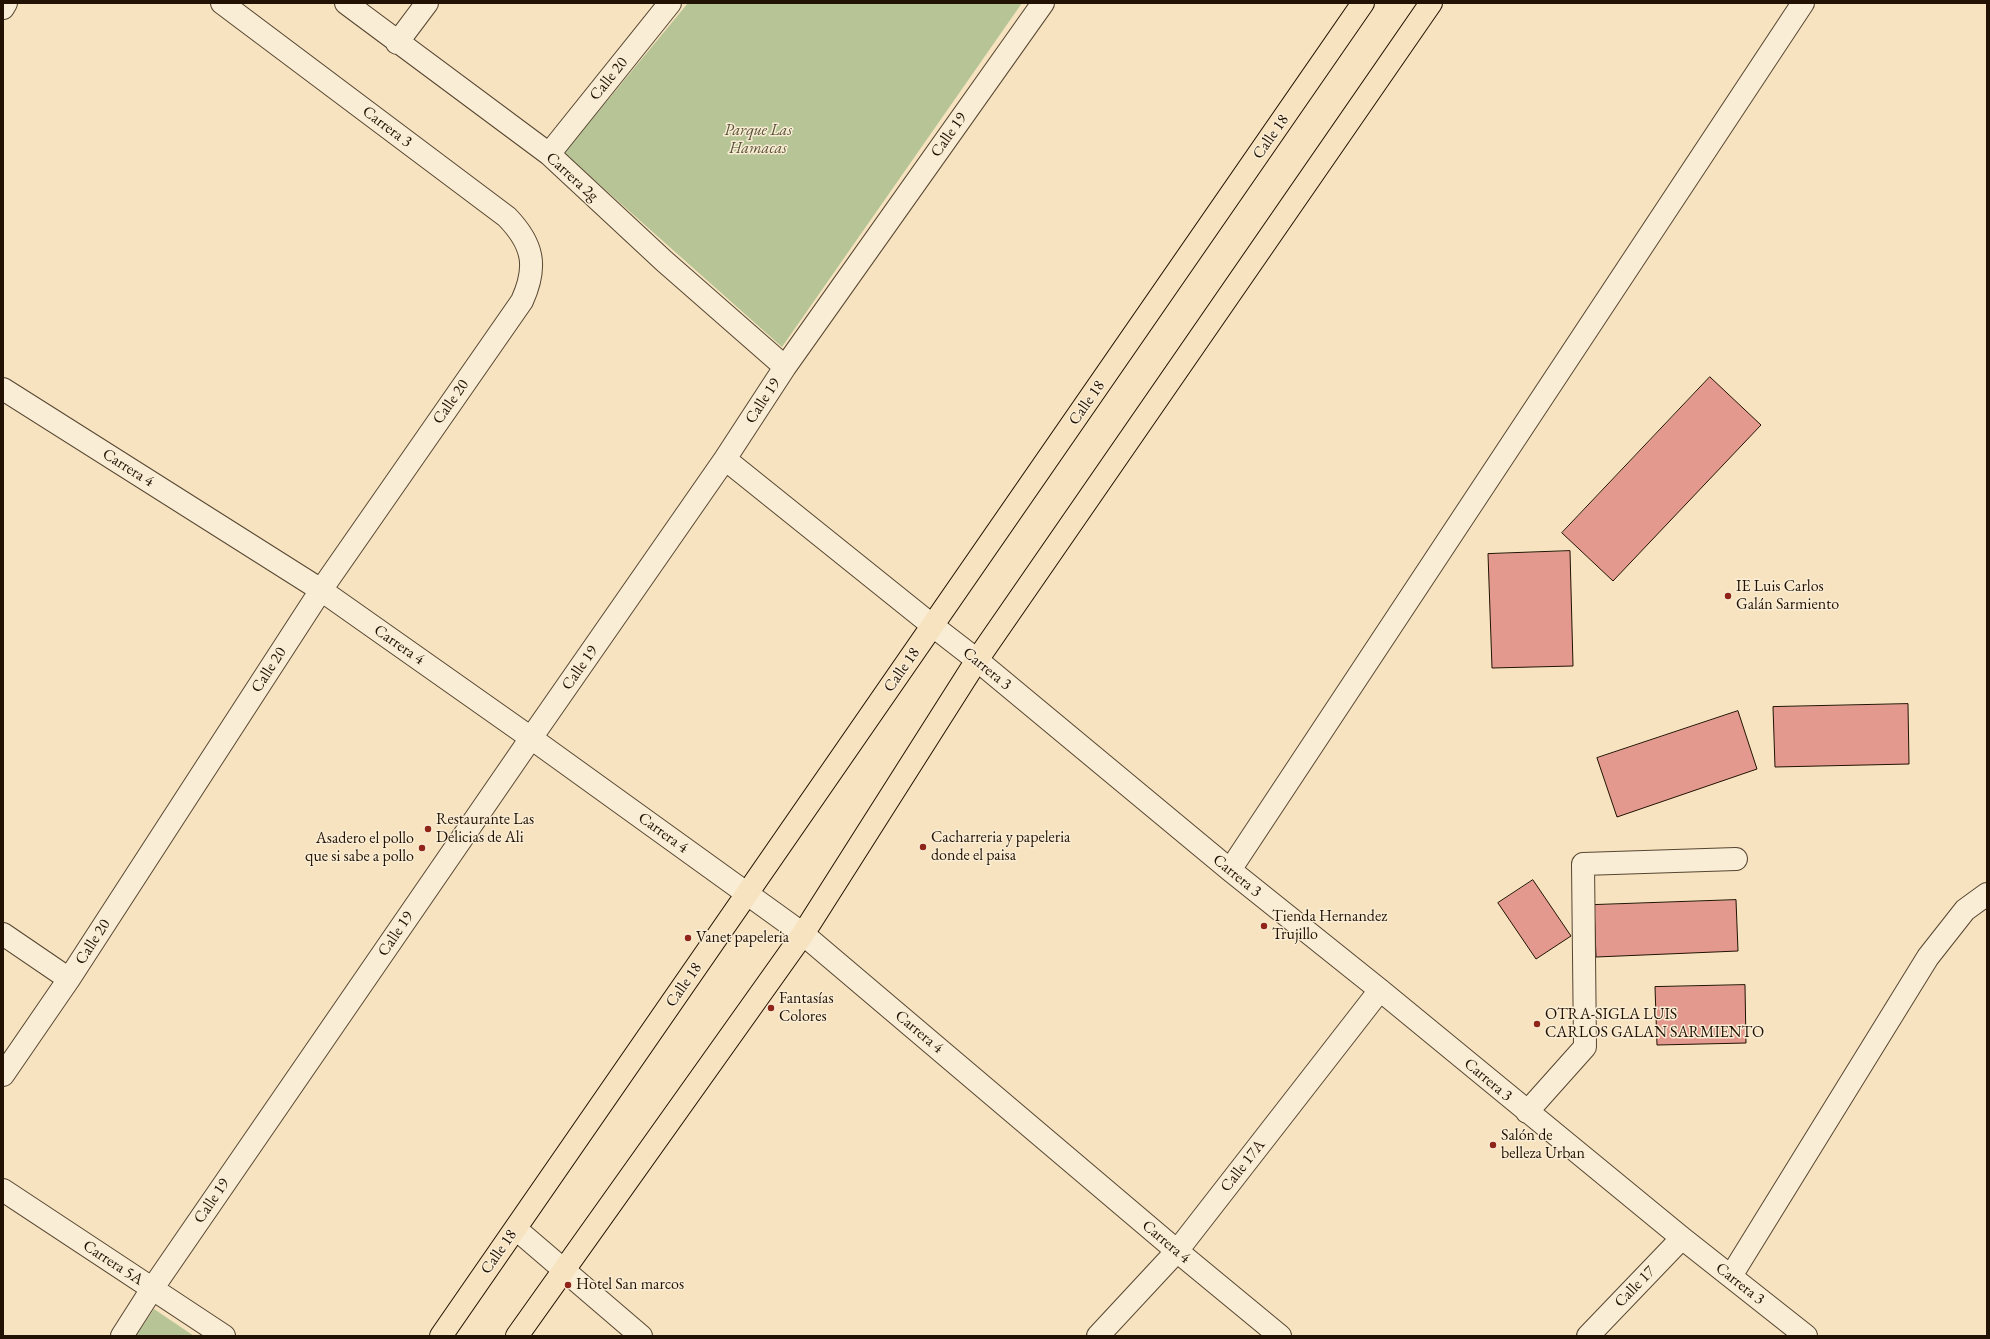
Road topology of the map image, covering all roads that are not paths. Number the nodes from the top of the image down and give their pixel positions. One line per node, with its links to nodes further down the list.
1 (6, 3): 10 (street)
2 (222, 3): 13 (street, Carrera 3)
3 (346, 3): 11 (street, Carrera 2g)
4 (427, 3): 11 (street)
5 (670, 3): 12 (street, Calle 20)
6 (1043, 3): 14 (street, Calle 19)
7 (1363, 3): 18 (main road, Calle 18)
8 (1431, 3): 19 (main road)
9 (1803, 3): 22 (street)
10 (3, 8)
11 (397, 43): 12 (street, Carrera 2g)
12 (549, 154): 14 (street, Carrera 2g)
13 (531, 265): 17 (street, Calle 20)
14 (785, 367): 16 (street, Calle 19)
15 (3, 389): 17 (street, Carrera 4)
16 (725, 459): 18 (street, Carrera 3); 20 (street, Calle 19)
17 (321, 590): 20 (street, Carrera 4); 27 (street, Calle 20)
18 (933, 626): 19 (street, Carrera 3); 23 (main road, Calle 18)
19 (977, 660): 22 (street, Carrera 3); 26 (main road)
20 (531, 738): 23 (street, Carrera 4); 37 (street, Calle 19)
21 (1736, 859): 30 (street)
22 (1230, 870): 28 (street, Carrera 3)
23 (747, 894): 26 (street, Carrera 4); 32 (main road, Calle 18)
24 (1987, 894): 36 (street)
25 (3, 934): 27 (street)
26 (803, 934): 34 (street, Carrera 4); 35 (main road)
27 (69, 979): 29 (street, Calle 20)
28 (1380, 990): 30 (street, Carrera 3); 34 (street, Calle 17A)
29 (3, 1075)
30 (1527, 1112): 33 (street, Carrera 3)
31 (3, 1190): 37 (street, Carrera 5A)
32 (516, 1229): 35 (street); 40 (main road, Calle 18)
33 (1682, 1238): 36 (street, Carrera 3); 45 (street, Calle 17)
34 (1177, 1251): 43 (street, Calle 17A); 44 (street, Carrera 4)
35 (564, 1271): 41 (main road); 42 (street)
36 (1731, 1276): 46 (street, Carrera 3)
37 (152, 1289): 38 (street, Calle 19); 39 (street, Carrera 5A)
38 (122, 1336)
39 (224, 1336)
40 (441, 1336)
41 (517, 1336)
42 (641, 1336)
43 (1098, 1336)
44 (1280, 1336)
45 (1588, 1336)
46 (1806, 1336)

